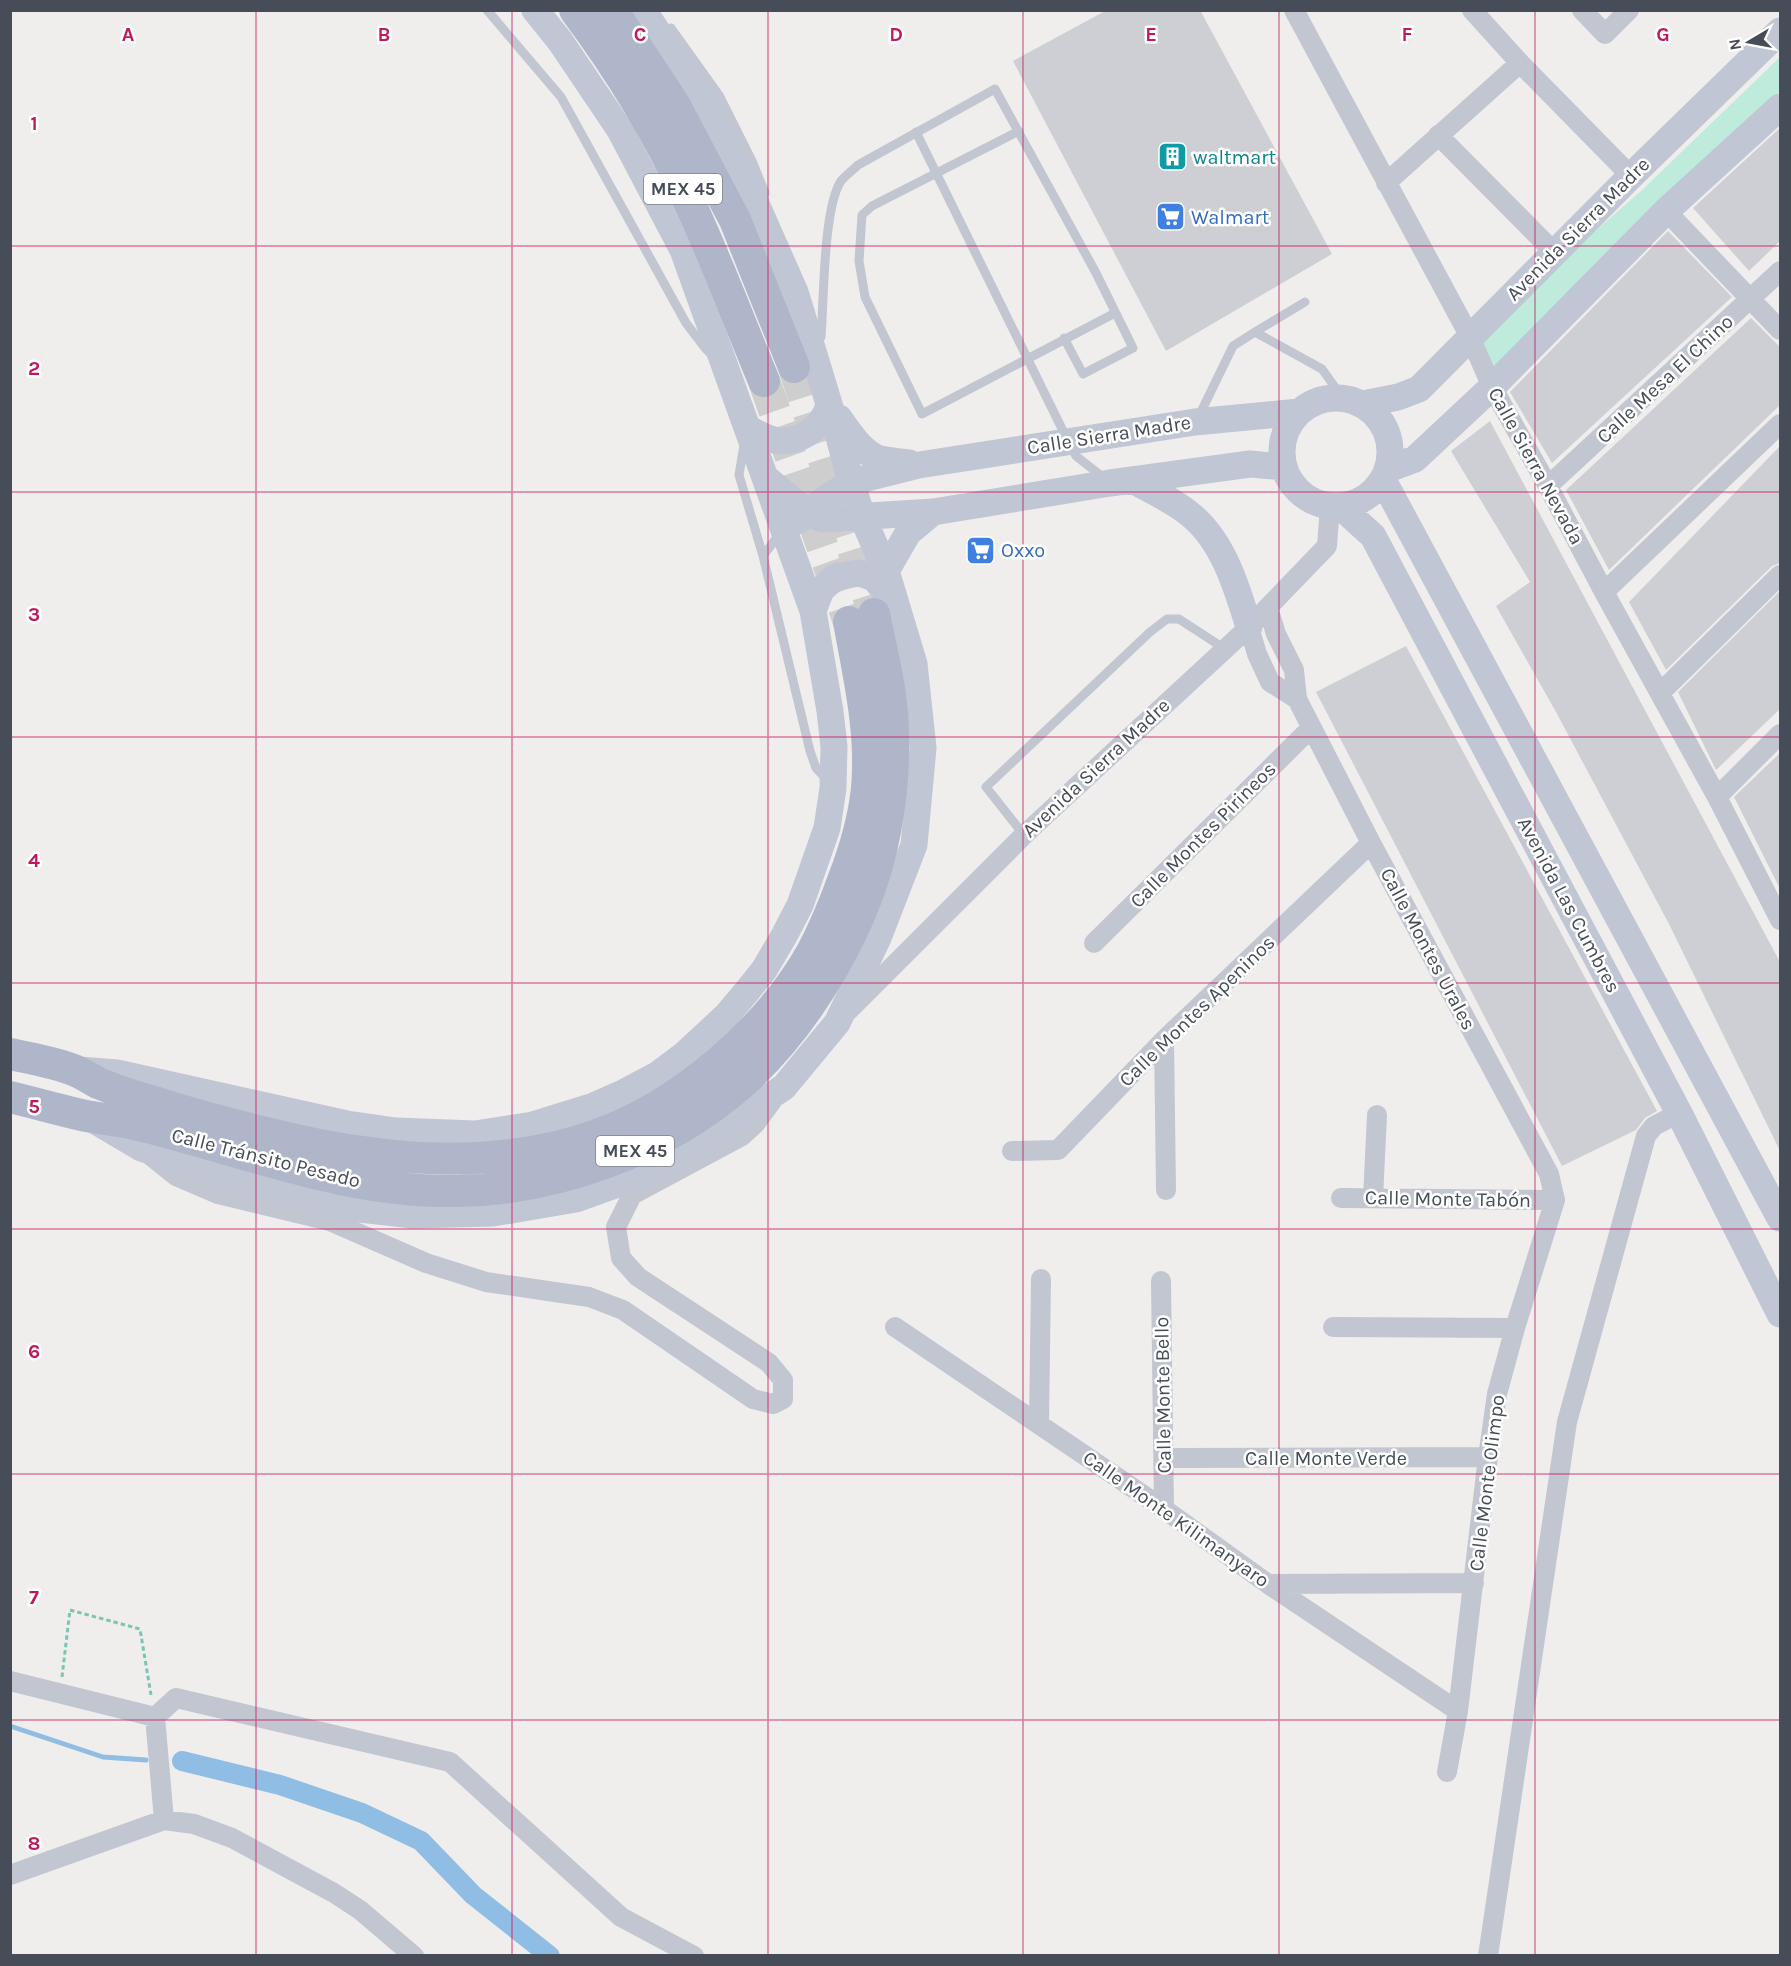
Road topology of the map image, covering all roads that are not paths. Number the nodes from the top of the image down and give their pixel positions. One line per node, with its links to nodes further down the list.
1 (487, 10): 33 (lane)
2 (535, 10): 33 (street)
3 (575, 10): 35 (main road, MEX 45)
4 (612, 10): 34 (main road, MEX 45)
5 (1294, 10): 18 (street, Calle Sierra Nevada)
6 (1472, 10): 11 (street)
7 (1582, 10): 8 (street)
8 (1629, 10)
9 (654, 15): 19 (lane); 34 (street)
10 (1780, 31): 17 (street, Avenida Sierra Madre)
11 (1520, 63): 15 (street); 17 (street)
12 (1780, 107): 20 (street)
13 (916, 132): 14 (lane); 16 (lane); 29 (lane)
14 (1019, 132): 16 (lane); 26 (lane)
15 (1438, 135): 18 (street); 22 (street)
16 (936, 173): 32 (lane); 32 (lane)
17 (1631, 176): 22 (street, Avenida Sierra Madre)
18 (1386, 183): 30 (street, Calle Sierra Nevada)
19 (770, 206)
20 (1666, 211): 24 (street); 36 (street)
21 (787, 250): 29 (lane)
22 (1554, 252): 30 (street, Avenida Sierra Madre)
23 (1780, 271): 24 (street, Calle Mesa El Chino)
24 (1751, 300): 27 (street); 50 (street, Calle Mesa El Chino)
25 (1305, 302): 28 (lane)
26 (1115, 313): 31 (lane); 31 (lane)
27 (1780, 330)
28 (1256, 332): 37 (lane); 40 (lane)
29 (822, 337): 34 (lane)
30 (1470, 337): 36 (street, Calle Sierra Nevada); 37 (street, Avenida Sierra Madre)
31 (1064, 338): 32 (lane)
32 (1027, 358): 43 (lane)
33 (724, 365): 42 (street)
34 (808, 372): 38 (street)
35 (764, 381)
36 (1492, 387): 46 (street); 50 (street, Calle Sierra Nevada)
37 (1352, 400): 39 (street); 46 (street)
38 (829, 405): 42 (street); 44 (street); 48 (street)
39 (1299, 412): 40 (street, Calle Sierra Madre); 45 (street)
40 (1195, 422): 43 (street, Calle Sierra Madre)
41 (1780, 424): 59 (street)
42 (747, 428): 47 (street); 56 (lane)
43 (1068, 441): 44 (street, Calle Sierra Madre); 49 (lane)
44 (919, 465): 48 (street)
45 (1284, 467): 49 (street); 51 (street)
46 (1386, 475): 51 (street); 91 (street, Avenida Las Cumbres)
47 (764, 476): 53 (street); 55 (street)
48 (851, 482): 53 (street); 54 (street)
49 (1121, 482): 52 (street); 63 (street)
50 (1548, 486): 59 (street, Calle Sierra Nevada)
51 (1335, 507): 60 (street, Avenida Sierra Madre); 82 (street, Avenida Las Cumbres)
52 (945, 509): 54 (street); 57 (street)
53 (810, 513): 54 (street); 55 (street)
54 (862, 516): 57 (street)
55 (783, 529): 56 (lane); 61 (street)
56 (762, 556): 69 (lane)
57 (886, 571): 62 (street)
58 (1780, 575): 65 (street)
59 (1604, 592): 65 (street, Calle Sierra Nevada)
60 (1268, 608): 63 (street, Avenida Sierra Madre); 66 (street, Calle Montes Urales)
61 (813, 611): 62 (street); 69 (street)
62 (873, 614): 76 (street); 79 (main road, Calle Tránsito Pesado / MEX 45); 84 (main road, Calle Tránsito Pesado / MEX 45)
63 (1249, 627): 64 (street, Avenida Sierra Madre); 66 (street)
64 (1225, 649): 71 (street, Avenida Sierra Madre); 71 (lane)
65 (1660, 693): 70 (street, Calle Sierra Nevada)
66 (1297, 699): 67 (street, Calle Montes Urales)
67 (1311, 728): 72 (street, Calle Montes Urales); 75 (street, Calle Montes Pirineos)
68 (1780, 734): 70 (street)
69 (833, 788): 79 (street)
70 (1717, 796): 73 (street, Calle Sierra Nevada)
71 (1024, 835): 76 (street, Avenida Sierra Madre)
72 (1371, 843): 77 (street, Calle Montes Apeninos); 90 (street, Calle Montes Urales)
73 (1775, 894): 74 (street, Calle Sierra Nevada)
74 (1780, 920)
75 (1094, 943)
76 (838, 1020): 80 (street)
77 (1164, 1040): 86 (street, Calle Montes Apeninos); 87 (street)
78 (10, 1054): 79 (main road, Calle Tránsito Pesado / MEX 45)
79 (72, 1069)
80 (784, 1087): 85 (street); 85 (street)
81 (10, 1097): 84 (main road, Calle Tránsito Pesado / MEX 45)
82 (1679, 1113): 94 (street, Avenida Las Cumbres); 112 (street)
83 (1377, 1114): 89 (street)
84 (86, 1116): 85 (street)
85 (141, 1148)
86 (1012, 1151)
87 (1166, 1190)
88 (1341, 1198): 89 (street, Calle Monte Tabón)
89 (1373, 1198): 90 (street, Calle Monte Tabón)
90 (1555, 1200): 97 (street, Calle Monte Olimpo)
91 (1780, 1218)
92 (1041, 1279): 98 (street)
93 (1161, 1281): 100 (street, Calle Monte Bello)
94 (1780, 1314)
95 (895, 1327): 98 (street, Calle Monte Kilimanyaro)
96 (1333, 1327): 97 (street)
97 (1515, 1328): 99 (street, Calle Monte Olimpo)
98 (1039, 1424): 101 (street, Calle Monte Kilimanyaro)
99 (1488, 1457): 100 (street, Calle Monte Verde); 102 (street, Calle Monte Olimpo)
100 (1164, 1458): 101 (street, Calle Monte Bello)
101 (1164, 1509): 103 (street, Calle Monte Kilimanyaro)
102 (1474, 1583): 103 (street); 105 (street, Calle Monte Olimpo)
103 (1268, 1584): 105 (street, Calle Monte Kilimanyaro)
104 (10, 1681): 106 (street)
105 (1458, 1711): 107 (street, Calle Monte Olimpo)
106 (155, 1717): 108 (street); 111 (street)
107 (1447, 1772)
108 (164, 1820): 109 (street); 110 (street)
109 (10, 1875)
110 (414, 1956)
111 (694, 1956)
112 (1488, 1956)

